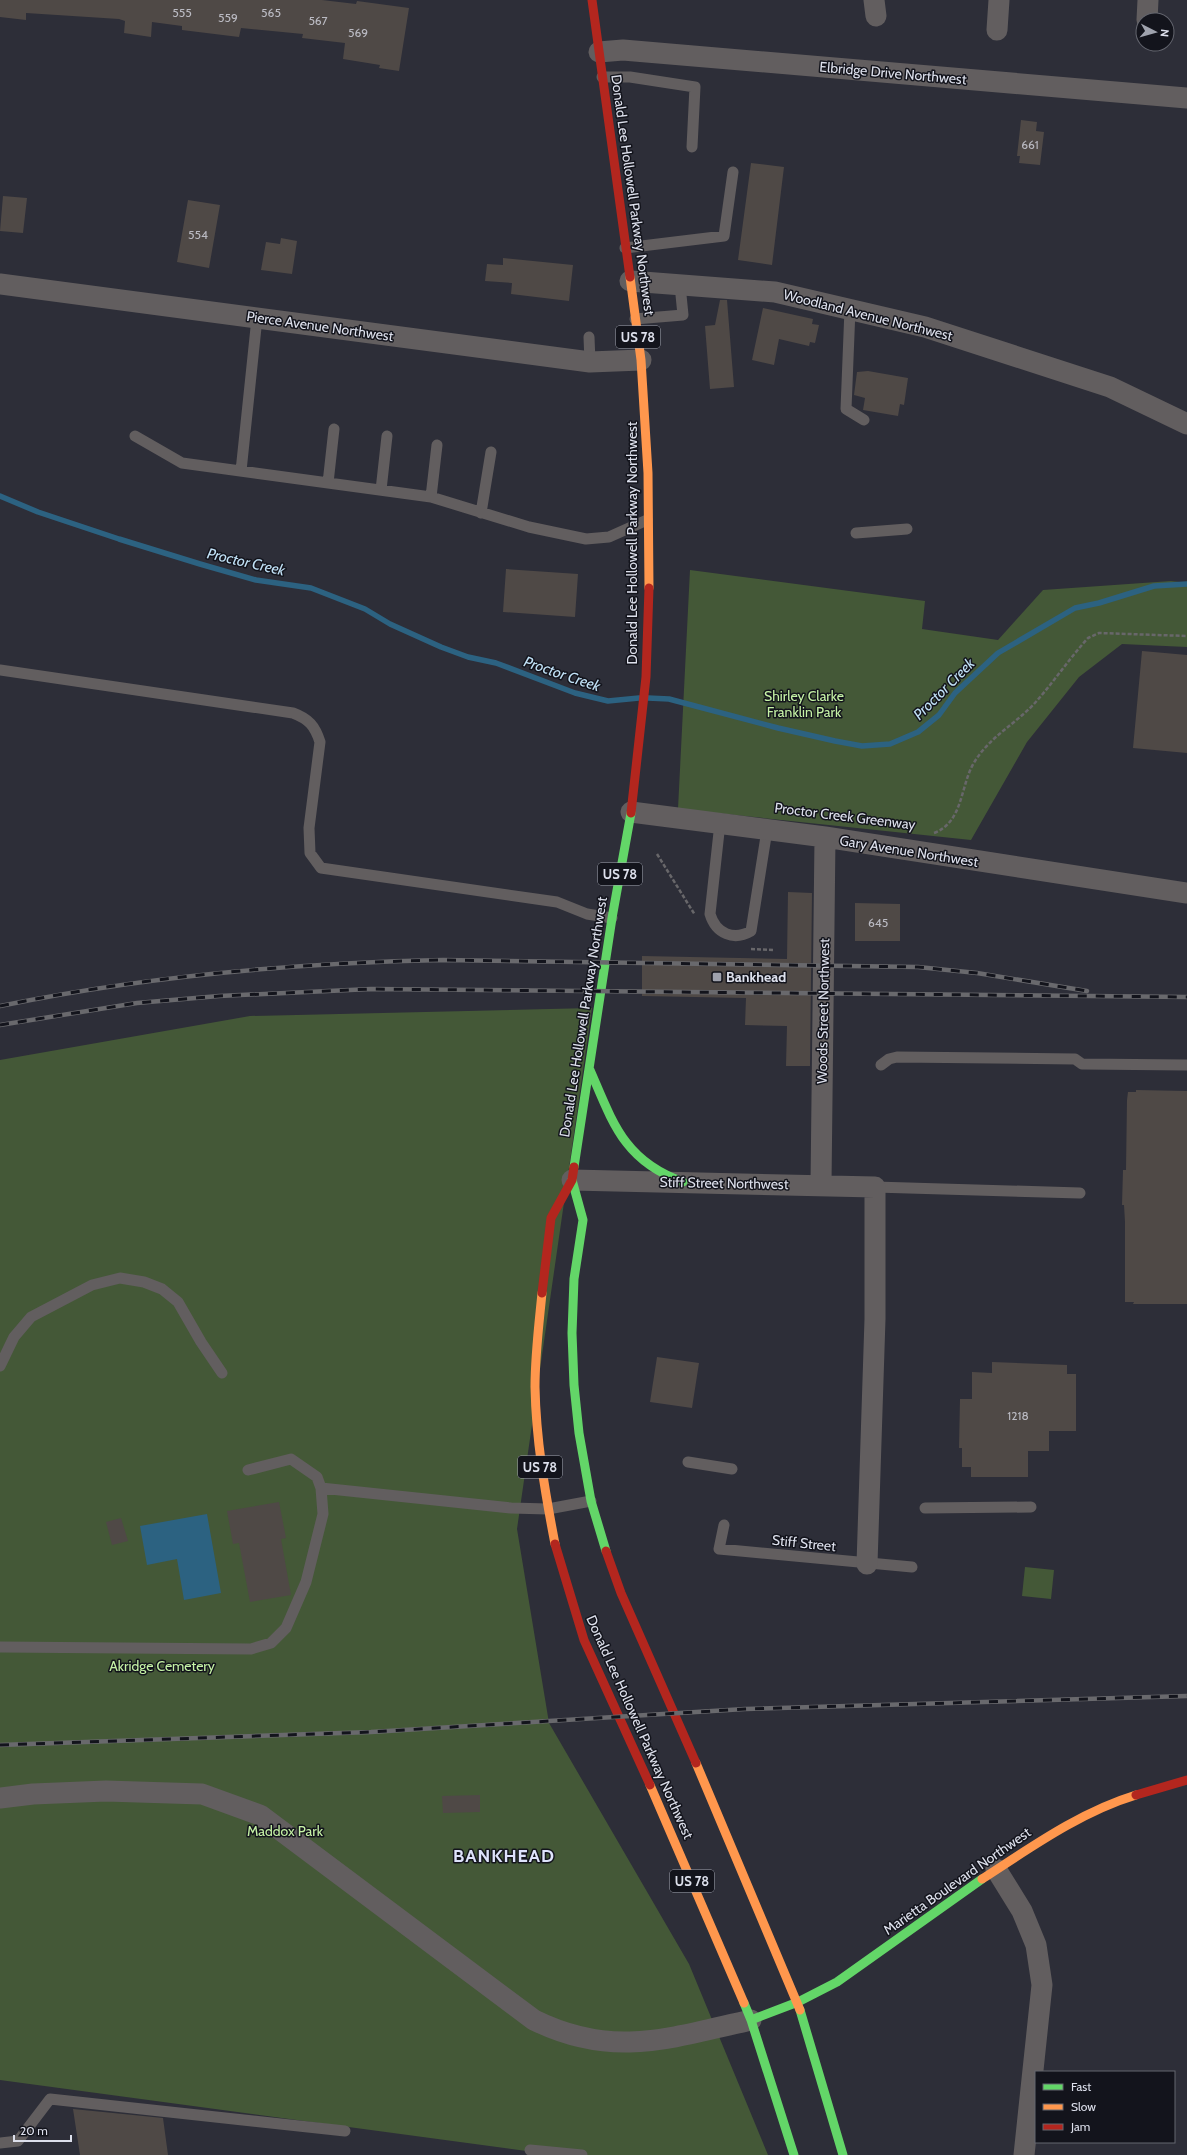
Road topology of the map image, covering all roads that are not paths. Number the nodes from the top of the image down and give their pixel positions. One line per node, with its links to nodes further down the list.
1 (592, 0): 6 (main road, Donald Lee Hollowell Parkway Northwest / US 78)
2 (999, 0): 5 (street)
3 (1148, 0): 4 (street)
4 (1147, 12)
5 (997, 30)
6 (599, 52): 7 (main road, Donald Lee Hollowell Parkway Northwest / US 78); 8 (street, Elbridge Drive Northwest)
7 (602, 77): 9 (lane); 11 (main road, Donald Lee Hollowell Parkway Northwest / US 78)
8 (1187, 98)
9 (692, 147)
10 (733, 172): 11 (lane)
11 (625, 248): 12 (main road, Donald Lee Hollowell Parkway Northwest / US 78)
12 (630, 281): 14 (street, Woodland Avenue Northwest); 17 (main road, Donald Lee Hollowell Parkway Northwest / US 78)
13 (0, 284): 16 (street, Pierce Avenue Northwest)
14 (680, 285): 15 (street, Woodland Avenue Northwest); 17 (lane)
15 (850, 309): 21 (lane); 22 (street, Woodland Avenue Northwest)
16 (257, 318): 20 (street, Pierce Avenue Northwest); 28 (lane)
17 (635, 319): 19 (main road, Donald Lee Hollowell Parkway Northwest / US 78)
18 (589, 337): 20 (lane)
19 (641, 360): 20 (street, Pierce Avenue Northwest); 33 (main road, Donald Lee Hollowell Parkway Northwest / US 78)
20 (590, 362)
21 (864, 420)
22 (1187, 424)
23 (334, 429): 29 (lane)
24 (135, 436): 28 (lane)
25 (387, 436): 30 (lane)
26 (437, 445): 31 (lane)
27 (491, 452): 32 (lane)
28 (241, 471): 29 (lane)
29 (328, 483): 30 (lane)
30 (381, 490): 31 (lane)
31 (431, 497): 32 (lane)
32 (481, 513): 33 (lane)
33 (647, 520): 37 (main road, Donald Lee Hollowell Parkway Northwest / US 78)
34 (906, 529): 35 (lane)
35 (856, 533)
36 (0, 670): 42 (lane)
37 (631, 812): 38 (street, Gary Avenue Northwest); 42 (main road, Donald Lee Hollowell Parkway Northwest / US 78)
38 (720, 824): 39 (street, Gary Avenue Northwest); 39 (lane)
39 (767, 830): 40 (street, Gary Avenue Northwest)
40 (824, 837): 41 (street, Gary Avenue Northwest); 48 (street, Woods Street Northwest)
41 (1187, 893)
42 (612, 918): 45 (main road, Donald Lee Hollowell Parkway Northwest / US 78)
43 (880, 1065): 44 (lane)
44 (1187, 1065)
45 (590, 1070): 46 (main road, Donald Lee Hollowell Parkway Northwest / US 78); 47 (main road)
46 (572, 1180): 47 (street, Stiff Street Northwest); 57 (main road, Donald Lee Hollowell Parkway Northwest / US 78); 60 (main road, Donald Lee Hollowell Parkway Northwest / US 78)
47 (682, 1182): 48 (street, Stiff Street Northwest)
48 (821, 1185): 49 (street, Stiff Street Northwest)
49 (875, 1187): 50 (lane); 62 (street)
50 (1080, 1194)
51 (0, 1366): 52 (lane)
52 (222, 1373)
53 (688, 1462): 54 (lane)
54 (732, 1469)
55 (248, 1470): 56 (lane)
56 (321, 1488): 60 (lane); 64 (lane)
57 (591, 1502): 60 (lane); 68 (main road, Donald Lee Hollowell Parkway Northwest / US 78)
58 (1031, 1507): 59 (lane)
59 (925, 1508)
60 (548, 1509): 69 (main road, Donald Lee Hollowell Parkway Northwest / US 78)
61 (724, 1525): 62 (lane, Stiff Street)
62 (866, 1564): 63 (lane, Stiff Street)
63 (912, 1567)
64 (0, 1647)
65 (1187, 1780): 67 (main road, Marietta Boulevard Northwest)
66 (0, 1798): 69 (street)
67 (996, 1869): 68 (main road, Marietta Boulevard Northwest); 76 (street)
68 (798, 2002): 69 (main road, Marietta Boulevard Northwest); 75 (main road, Donald Lee Hollowell Parkway Northwest / US 78)
69 (751, 2020): 74 (main road, Donald Lee Hollowell Parkway Northwest / US 78)
70 (345, 2132): 71 (lane)
71 (0, 2143)
72 (530, 2150): 73 (lane)
73 (582, 2155)
74 (794, 2155)
75 (843, 2155)
76 (1024, 2155)

